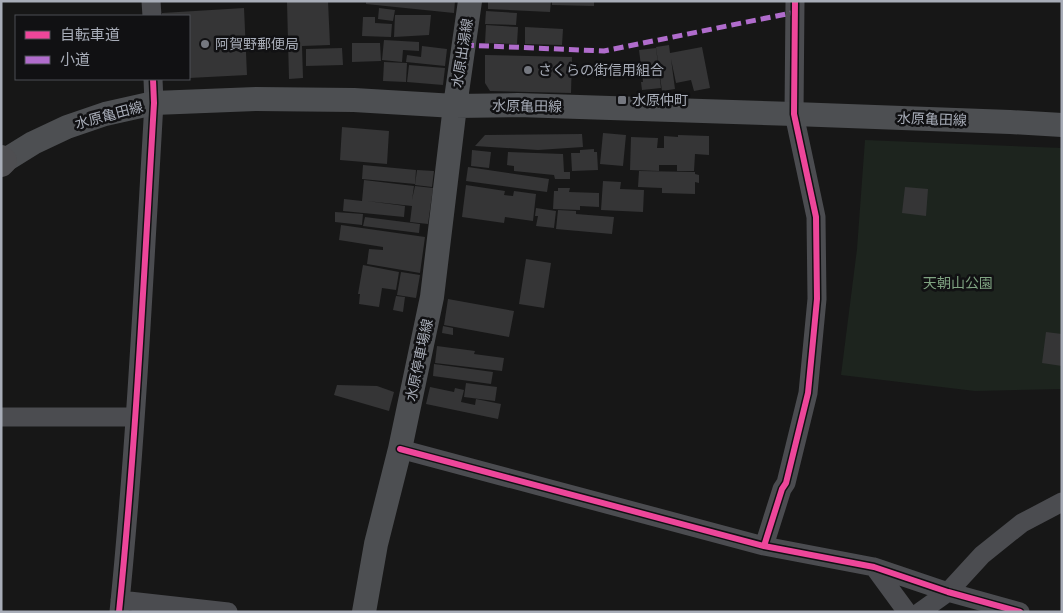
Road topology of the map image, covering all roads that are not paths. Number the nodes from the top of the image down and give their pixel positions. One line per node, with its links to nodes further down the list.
1 (151, 1): 4 (street)
2 (470, 1): 7 (main road, 水原出湯線)
3 (795, 1): 8 (street)
4 (152, 15)
5 (153, 80): 6 (street)
6 (154, 103): 7 (main road, 水原亀田線); 10 (main road, 水原亀田線); 12 (street)
7 (455, 106): 8 (main road, 水原亀田線); 13 (main road, 水原停車場線)
8 (794, 114): 9 (main road, 水原亀田線); 15 (street)
9 (1062, 125)
10 (2, 161)
11 (1, 417): 12 (street)
12 (134, 417): 18 (street)
13 (400, 449): 15 (street); 20 (main road, 水原停車場線)
14 (1062, 502): 17 (street)
15 (764, 546): 16 (street)
16 (874, 567): 17 (street); 21 (street)
17 (948, 592): 22 (street); 23 (street)
18 (119, 606): 19 (street)
19 (228, 612)
20 (364, 612)
21 (906, 612)
22 (920, 612)
23 (1020, 612)

